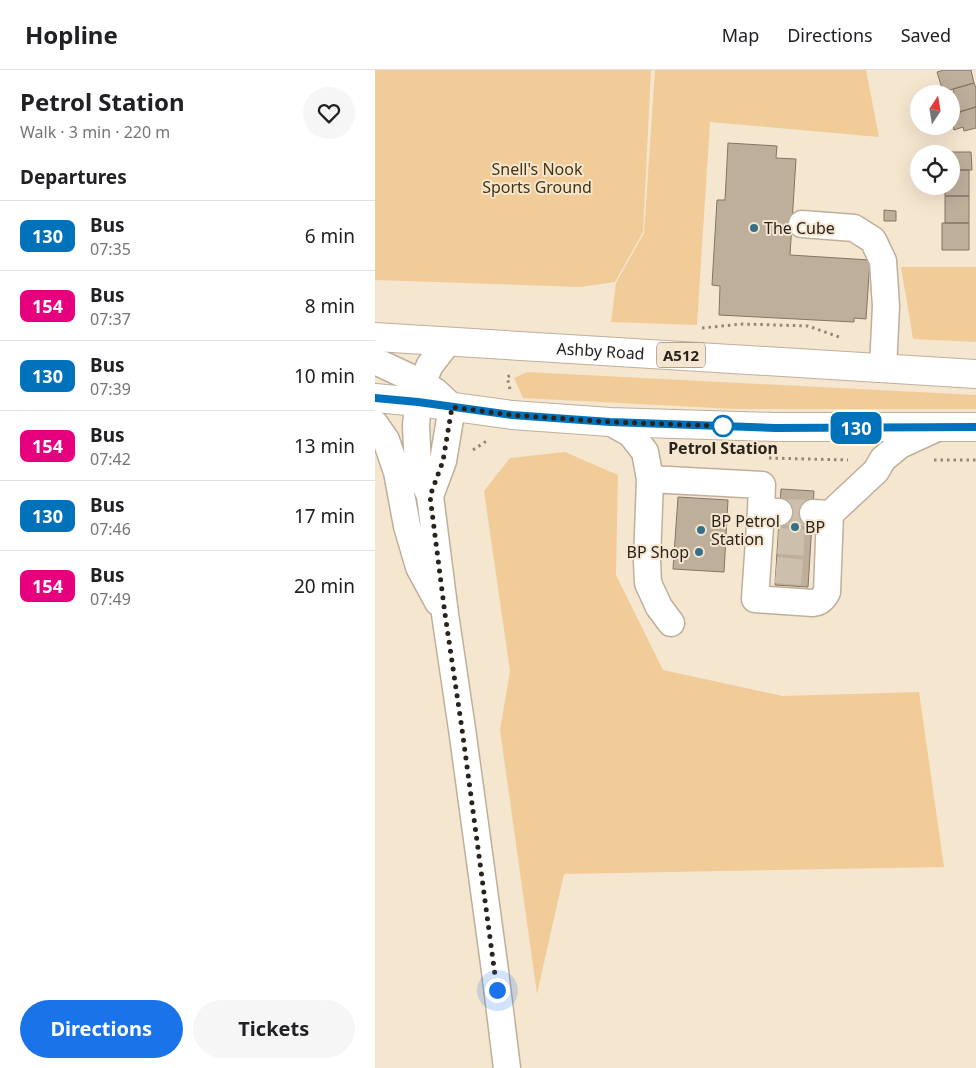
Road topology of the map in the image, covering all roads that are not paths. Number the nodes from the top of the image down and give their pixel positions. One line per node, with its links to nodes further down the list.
1 (802, 224): 5 (street)
2 (375, 337): 3 (main road, Ashby Road / A512)
3 (448, 342): 5 (main road, Ashby Road / A512); 7 (street)
4 (375, 361): 7 (street)
5 (883, 368): 6 (main road, Ashby Road / A512)
6 (976, 374)
7 (420, 393): 8 (main road); 9 (main road); 15 (street)
8 (375, 398)
9 (452, 407): 10 (main road); 15 (street)
10 (610, 422): 13 (main road); 14 (street)
11 (375, 424): 16 (street)
12 (976, 427): 13 (main road)
13 (937, 428): 14 (street)
14 (650, 479): 17 (street)
15 (430, 496): 16 (street)
16 (445, 614): 18 (street)
17 (671, 623)
18 (507, 1068)

